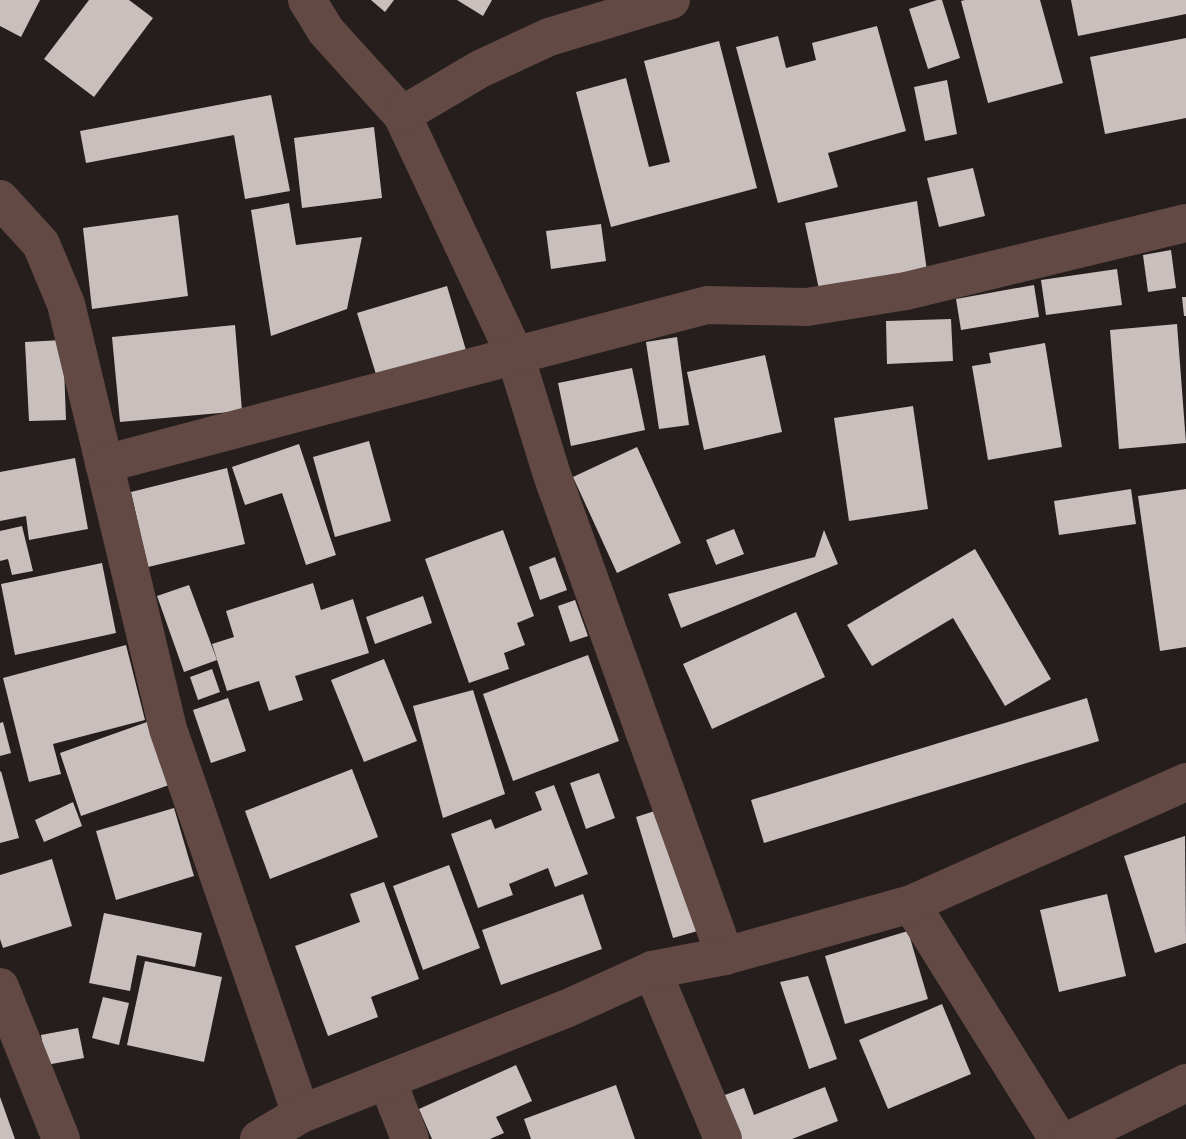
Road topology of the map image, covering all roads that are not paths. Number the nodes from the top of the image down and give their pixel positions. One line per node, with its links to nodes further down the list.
1 (307, 0): 3 (street)
2 (671, 0): 3 (street)
3 (402, 115): 6 (street)
4 (0, 199): 7 (street)
5 (1186, 223): 6 (street)
6 (514, 355): 7 (street); 10 (street)
7 (104, 464): 15 (street)
8 (1186, 782): 9 (street)
9 (911, 904): 10 (street); 20 (street)
10 (724, 956): 11 (street)
11 (652, 970): 13 (street); 19 (street)
12 (0, 987): 16 (street)
13 (387, 1080): 15 (street); 18 (street)
14 (1186, 1083): 21 (street)
15 (301, 1114): 17 (street)
16 (61, 1139)
17 (259, 1139)
18 (410, 1139)
19 (723, 1139)
20 (1058, 1139)
21 (1072, 1139)

